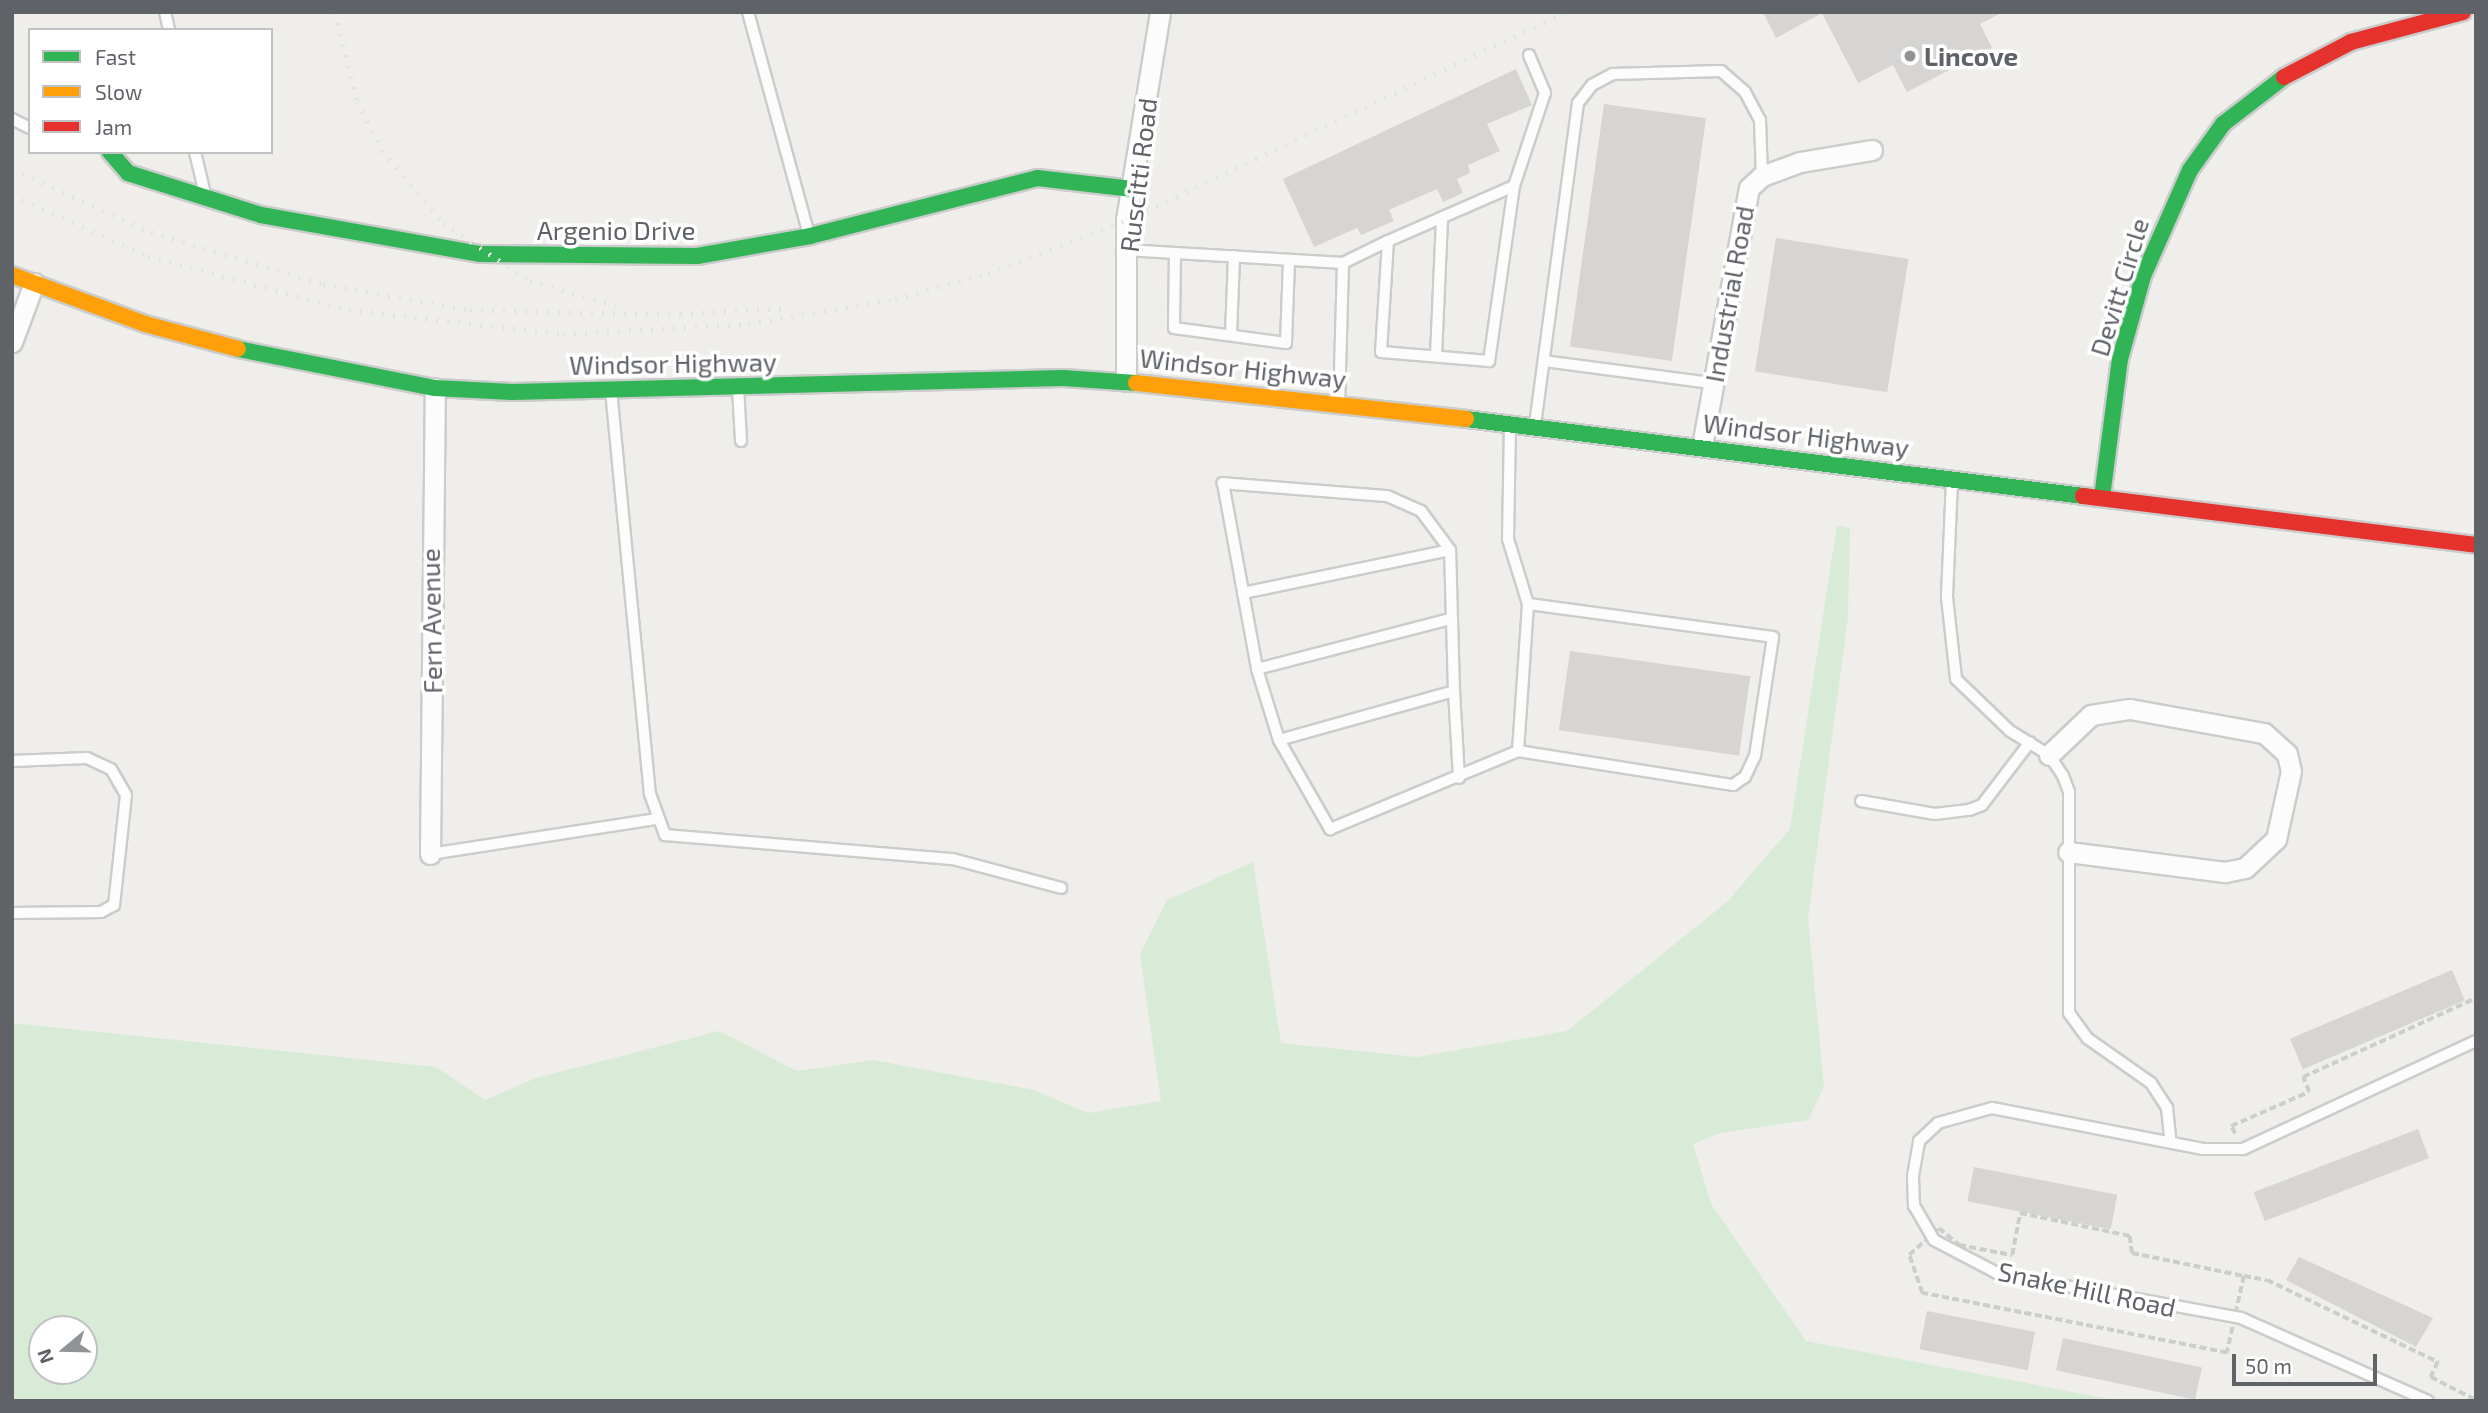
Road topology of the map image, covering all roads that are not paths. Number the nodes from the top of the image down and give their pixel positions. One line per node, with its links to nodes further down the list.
1 (748, 12): 15 (lane)
2 (1160, 12): 12 (street, Ruscitti Road)
3 (2463, 12): 39 (main road, Devitt Circle)
4 (1529, 55): 11 (lane)
5 (12, 118): 6 (lane)
6 (28, 127)
7 (1872, 150): 10 (street, Industrial Road)
8 (112, 154): 13 (main road, Argenio Drive)
9 (195, 154): 13 (lane)
10 (1762, 176): 27 (lane); 29 (street, Industrial Road)
11 (1514, 186): 14 (lane); 26 (lane)
12 (1132, 189): 15 (main road, Argenio Drive); 17 (street, Ruscitti Road)
13 (206, 197): 15 (main road, Argenio Drive)
14 (1442, 217): 16 (lane); 26 (lane)
15 (810, 236)
16 (1388, 241): 21 (lane); 26 (lane)
17 (1126, 250): 18 (lane); 28 (street, Ruscitti Road)
18 (1175, 253): 19 (lane); 24 (lane)
19 (1234, 256): 20 (lane); 24 (lane)
20 (1289, 260): 21 (lane); 24 (lane)
21 (1343, 263): 33 (lane)
22 (12, 275): 23 (main road, Windsor Highway)
23 (34, 283): 25 (street); 31 (main road, Windsor Highway)
24 (1231, 335)
25 (12, 342)
26 (1436, 356)
27 (1544, 361): 29 (lane); 35 (lane)
28 (1126, 381): 30 (main road, Windsor Highway); 33 (main road, Windsor Highway)
29 (1713, 383): 37 (street, Industrial Road)
30 (738, 386): 32 (main road, Windsor Highway); 36 (lane)
31 (435, 387): 32 (main road, Windsor Highway); 56 (street, Fern Avenue)
32 (611, 389): 54 (lane)
33 (1339, 402): 34 (main road, Windsor Highway)
34 (1510, 423): 35 (main road, Windsor Highway); 43 (lane)
35 (1535, 426): 37 (main road, Windsor Highway)
36 (741, 441)
37 (1702, 446): 38 (main road, Windsor Highway)
38 (1952, 478): 39 (main road, Windsor Highway); 48 (lane)
39 (2102, 496): 40 (main road, Windsor Highway)
40 (2476, 545)
41 (1450, 550): 42 (lane); 42 (lane); 44 (lane)
42 (1243, 593): 45 (lane)
43 (1528, 604): 49 (lane); 49 (lane)
44 (1451, 619): 45 (lane); 46 (lane)
45 (1257, 669): 47 (lane)
46 (1454, 691): 47 (lane); 52 (lane)
47 (1279, 740): 52 (lane)
48 (2029, 742): 50 (lane); 53 (lane)
49 (1518, 751): 52 (lane)
50 (2049, 755): 55 (lane); 55 (street)
51 (12, 761): 58 (lane)
52 (1459, 778)
53 (1861, 801)
54 (655, 820): 56 (lane); 57 (lane)
55 (2068, 852): 60 (lane)
56 (430, 854)
57 (1061, 888)
58 (12, 913)
59 (2476, 1041): 60 (lane, Snake Hill Road)
60 (2170, 1138): 61 (lane, Snake Hill Road)
61 (2428, 1401)

